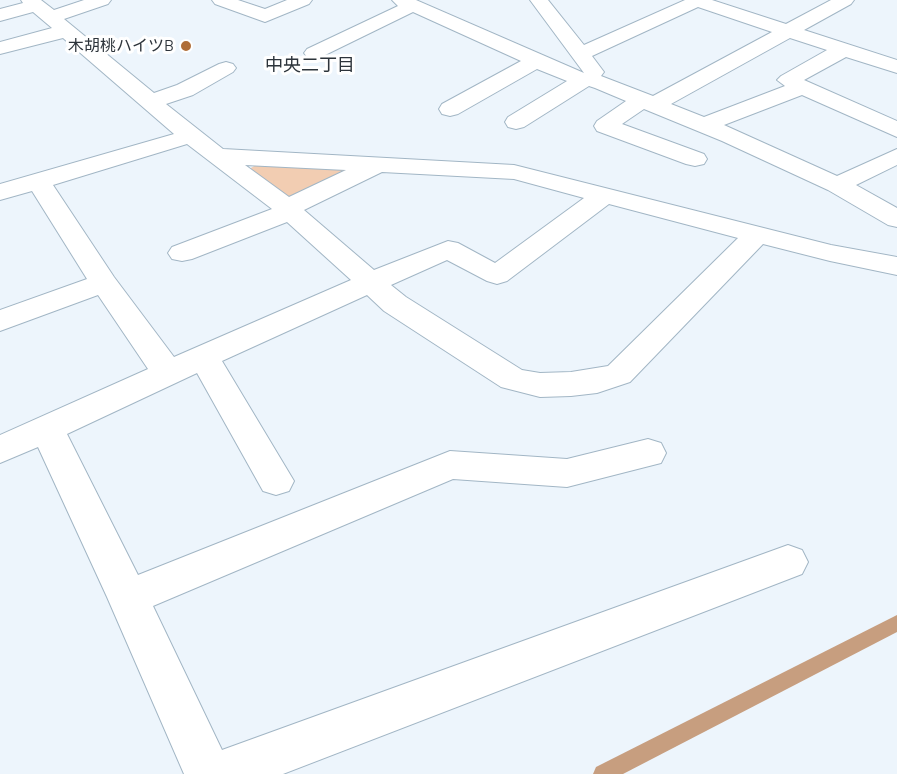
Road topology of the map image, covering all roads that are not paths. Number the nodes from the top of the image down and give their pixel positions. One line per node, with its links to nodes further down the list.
1 (102, 0): 8 (street)
2 (221, 0): 3 (street)
3 (303, 0)
4 (699, 0): 10 (street); 14 (street)
5 (845, 0): 10 (street)
6 (541, 1): 14 (street)
7 (406, 3): 13 (street); 15 (street)
8 (45, 14): 9 (street); 11 (street); 20 (street)
9 (0, 15)
10 (787, 31): 12 (street); 21 (street)
11 (0, 48)
12 (843, 50): 16 (street); 19 (street)
13 (314, 53)
14 (580, 54): 18 (street)
15 (536, 61): 18 (street); 22 (street)
16 (896, 66)
17 (226, 68): 20 (street)
18 (593, 82): 21 (street); 23 (street)
19 (803, 87): 24 (street); 25 (street)
20 (150, 102): 26 (street)
21 (647, 103): 24 (street); 29 (street)
22 (450, 109)
23 (516, 122)
24 (703, 125): 32 (street)
25 (897, 130)
26 (191, 136): 27 (street); 31 (street)
27 (220, 156): 30 (street); 35 (street)
28 (897, 156): 32 (street)
29 (695, 159)
30 (376, 166): 34 (street); 35 (street)
31 (38, 181): 33 (street); 41 (street)
32 (837, 185): 36 (street)
33 (0, 192)
34 (606, 194): 37 (street); 40 (street)
35 (288, 210): 38 (street); 40 (street)
36 (897, 219)
37 (758, 234): 39 (street); 40 (street)
38 (182, 253)
39 (897, 266)
40 (370, 282): 43 (street)
41 (104, 283): 42 (street); 44 (street)
42 (0, 321)
43 (204, 358): 44 (street); 48 (street)
44 (168, 374): 45 (street)
45 (47, 429): 46 (street); 50 (street)
46 (0, 450)
47 (648, 453): 50 (street)
48 (276, 481)
49 (788, 562): 52 (street)
50 (128, 597): 51 (street)
51 (208, 774)
52 (221, 774)

